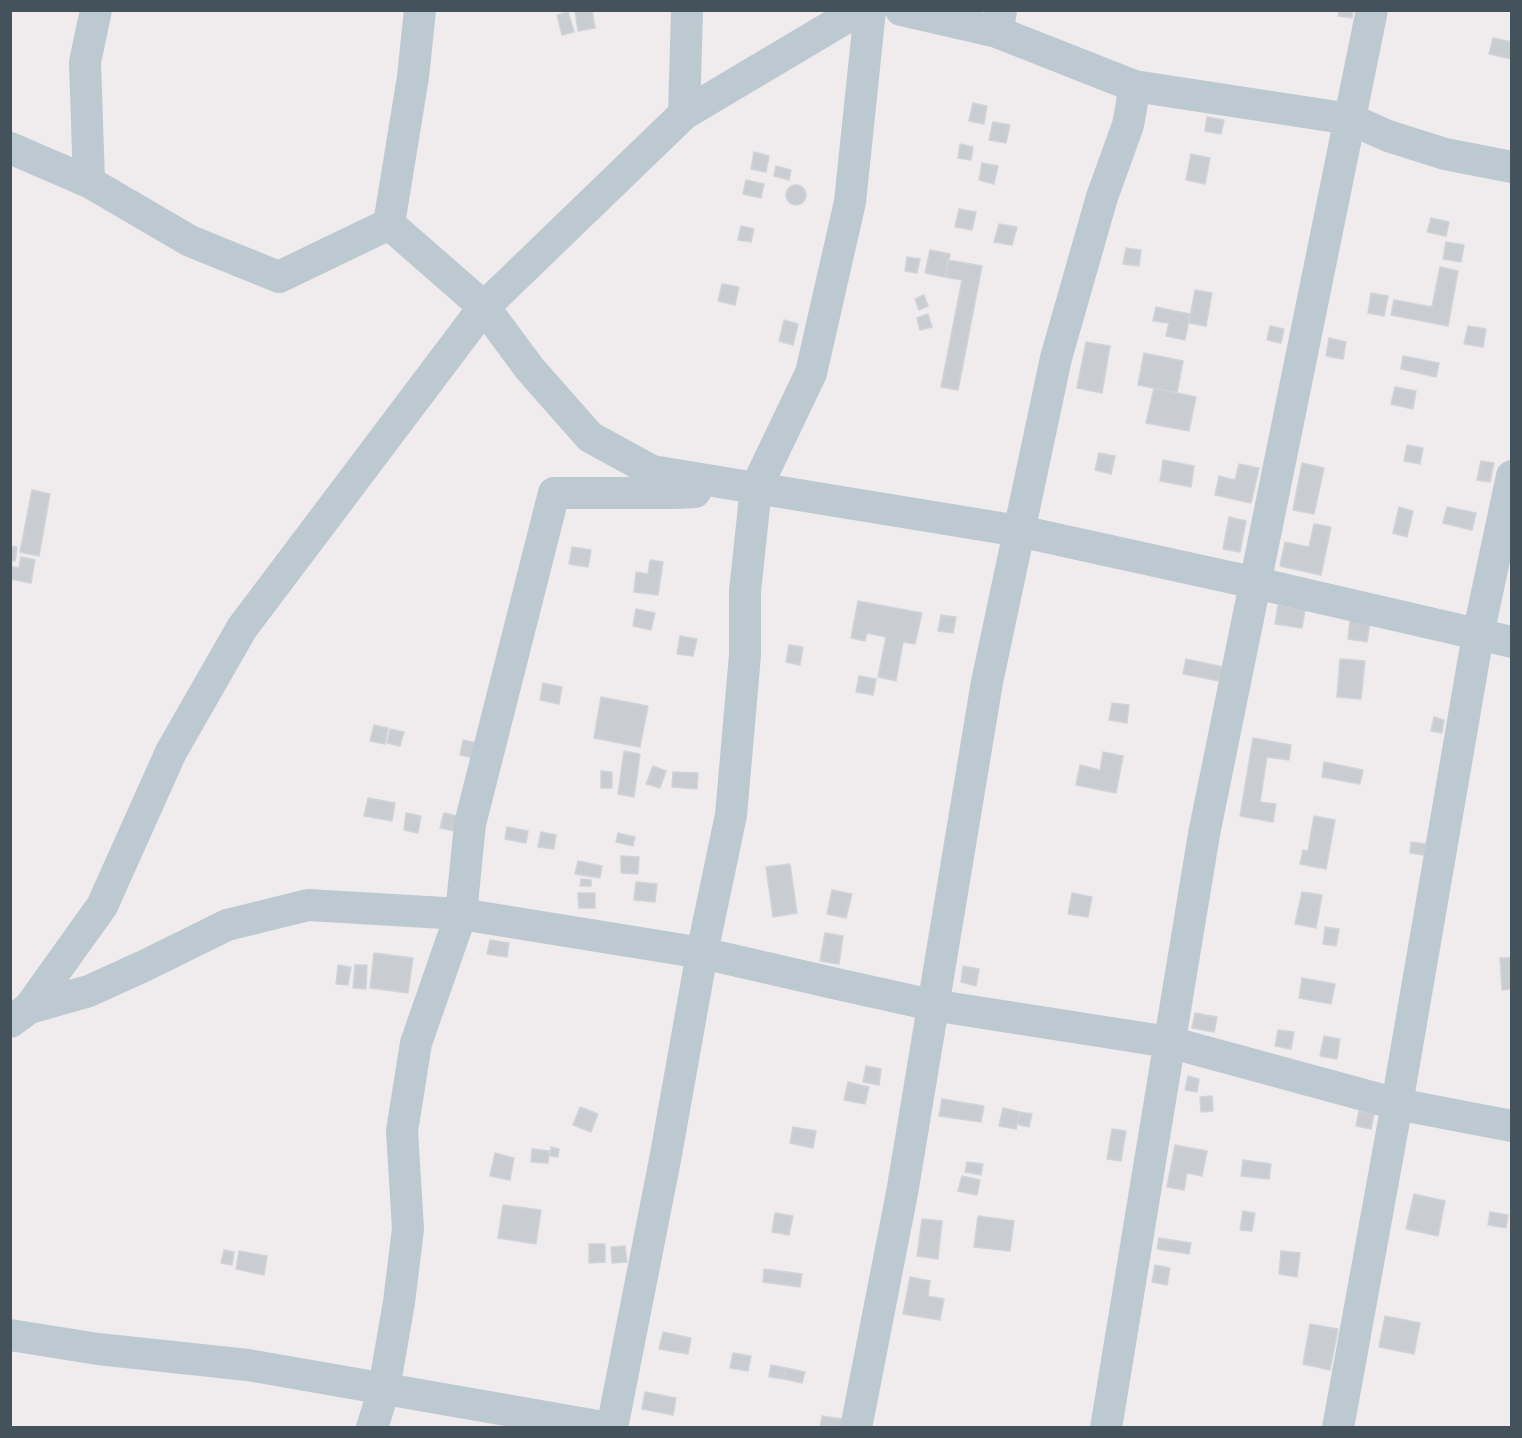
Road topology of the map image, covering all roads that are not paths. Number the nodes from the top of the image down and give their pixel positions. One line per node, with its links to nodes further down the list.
1 (96, 10): 14 (street)
2 (420, 10): 15 (street)
3 (687, 10): 10 (street)
4 (859, 10): 10 (street)
5 (870, 10): 18 (street)
6 (901, 10): 8 (street)
7 (1372, 10): 11 (street)
8 (999, 21): 9 (street)
9 (1134, 86): 11 (street); 19 (street)
10 (684, 114): 16 (street)
11 (1350, 119): 13 (street); 20 (street)
12 (10, 148): 14 (street)
13 (1512, 166)
14 (89, 182): 15 (street)
15 (389, 224): 16 (street)
16 (484, 307): 18 (street); 26 (street)
17 (1512, 476): 21 (street)
18 (756, 488): 19 (street); 23 (street); 24 (street)
19 (1019, 531): 20 (street); 25 (street)
20 (1256, 583): 21 (street); 27 (street)
21 (1478, 635): 22 (street); 28 (street)
22 (1512, 642)
23 (461, 914): 24 (street); 26 (street); 31 (street)
24 (702, 952): 25 (street); 33 (street)
25 (932, 1005): 27 (street); 34 (street)
26 (20, 1015)
27 (1169, 1042): 28 (street); 35 (street)
28 (1397, 1104): 29 (street); 36 (street)
29 (1512, 1126)
30 (10, 1335): 31 (street)
31 (384, 1389): 32 (street); 33 (street)
32 (372, 1428)
33 (611, 1428)
34 (856, 1428)
35 (1106, 1428)
36 (1338, 1428)

